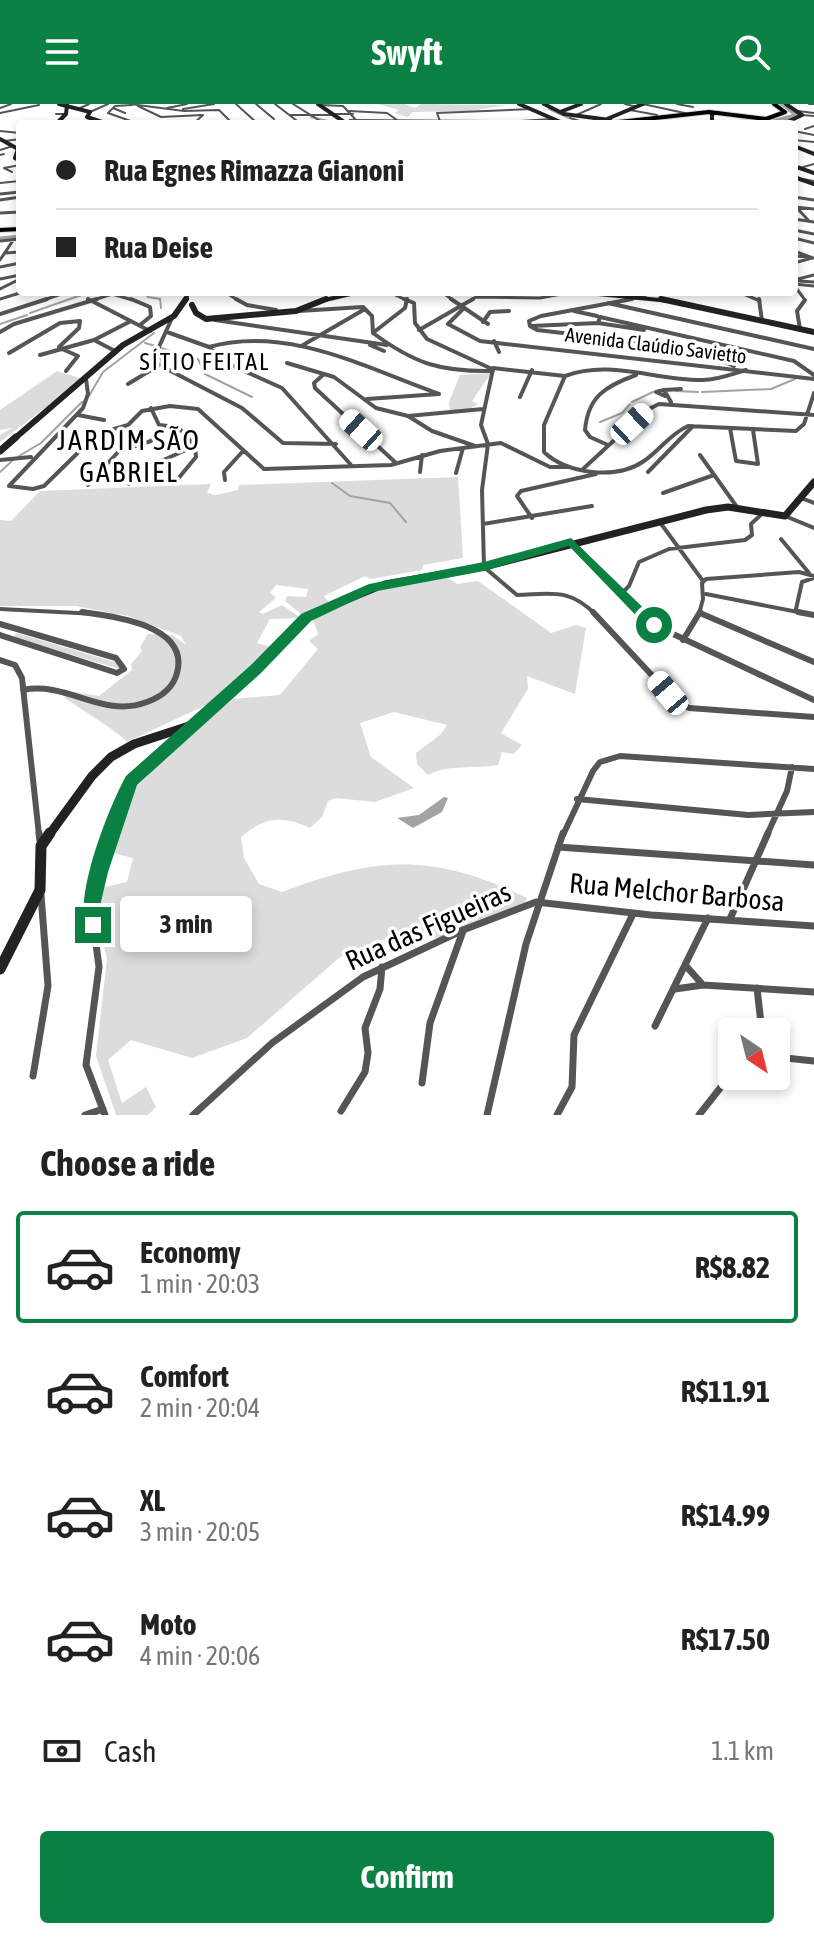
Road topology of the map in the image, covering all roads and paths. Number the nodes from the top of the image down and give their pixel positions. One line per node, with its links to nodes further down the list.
1 (11, 104): 31 (street)
2 (40, 104): 42 (street); 46 (street)
3 (59, 104): 4 (street)
4 (67, 104): 32 (street); 51 (street)
5 (89, 104): 32 (street)
6 (108, 104): 43 (street)
7 (132, 104): 25 (street); 33 (street)
8 (157, 104): 29 (street)
9 (187, 104): 34 (street)
10 (214, 104): 39 (street)
11 (236, 104): 69 (street)
12 (256, 104): 70 (street)
13 (275, 104): 55 (street)
14 (293, 104): 56 (street)
15 (299, 104): 57 (street)
16 (519, 104): 36 (street)
17 (544, 104): 45 (street)
18 (578, 104): 45 (street)
19 (601, 104): 87 (street)
20 (625, 104): 28 (street)
21 (677, 104): 41 (street)
22 (774, 104): 59 (main road)
23 (786, 104): 49 (street)
24 (814, 104): 30 (street)
25 (138, 105): 29 (street); 67 (street)
26 (322, 105): 35 (street); 52 (street)
27 (350, 105): 35 (street)
28 (641, 105): 38 (street); 41 (street)
29 (145, 106): 34 (street)
30 (810, 107): 49 (street)
31 (0, 108)
32 (80, 108): 43 (street)
33 (113, 108): 47 (street); 61 (street)
34 (162, 109): 39 (street)
35 (347, 109): 48 (street); 53 (street)
36 (532, 109): 37 (street); 60 (street)
37 (512, 110): 40 (street); 62 (street)
38 (630, 110): 58 (street); 88 (street)
39 (174, 111): 68 (street)
40 (492, 111): 44 (street); 83 (street)
41 (695, 111): 59 (main road); 59 (main road); 89 (main road); 90 (main road)
42 (38, 112)
43 (90, 112): 64 (street)
44 (471, 112): 80 (street); 82 (street)
45 (560, 112): 86 (street)
46 (0, 113)
47 (125, 113)
48 (376, 113): 76 (street); 78 (street)
49 (802, 113): 54 (street); 91 (street)
50 (56, 114): 51 (street)
51 (66, 114): 63 (street)
52 (332, 114): 53 (street); 57 (street); 73 (street)
53 (354, 114): 75 (street)
54 (814, 114)
55 (290, 115): 56 (street); 71 (street)
56 (306, 115): 57 (street); 72 (street)
57 (312, 115)
58 (657, 115)
59 (712, 116)
60 (553, 118): 62 (street); 85 (street)
61 (122, 119): 65 (street); 66 (street)
62 (522, 119): 84 (street)
63 (61, 120)
64 (96, 120)
65 (119, 120)
66 (126, 120)
67 (199, 120)
68 (229, 120)
69 (254, 120)
70 (275, 120)
71 (296, 120)
72 (317, 120)
73 (342, 120)
74 (350, 120): 75 (street)
75 (356, 120)
76 (372, 120)
77 (389, 120): 78 (street)
78 (397, 120): 79 (street)
79 (407, 120): 80 (street)
80 (438, 120): 81 (street)
81 (460, 120): 82 (street)
82 (475, 120)
83 (501, 120)
84 (518, 120)
85 (561, 120)
86 (564, 120)
87 (567, 120)
88 (610, 120)
89 (622, 120)
90 (622, 120)
91 (785, 120)
92 (814, 126): 93 (street)
93 (805, 129)
94 (3, 142): 95 (street)
95 (13, 146): 96 (street); 97 (street)
96 (16, 148)
97 (0, 150)
98 (16, 162): 99 (street)
99 (12, 172)
100 (812, 222): 101 (street)
101 (812, 234)
102 (14, 239): 103 (street); 105 (street)
103 (0, 241)
104 (16, 252): 105 (street)
105 (5, 253): 106 (street)
106 (0, 260)
107 (55, 296): 132 (street)
108 (102, 296): 122 (street)
109 (122, 296): 121 (street)
110 (186, 296): 125 (street)
111 (232, 296): 128 (street)
112 (332, 296): 129 (street)
113 (403, 296): 120 (street)
114 (447, 296): 127 (street)
115 (482, 296): 127 (street)
116 (482, 296): 117 (street)
117 (549, 296)
118 (645, 296): 124 (street); 137 (street)
119 (751, 296): 137 (street)
120 (406, 297): 142 (street); 147 (street)
121 (132, 298): 139 (street)
122 (88, 299): 136 (street); 144 (street)
123 (808, 301): 141 (street)
124 (605, 303): 131 (street); 157 (street)
125 (189, 306): 134 (street); 135 (street)
126 (366, 308): 129 (street); 147 (street); 148 (street)
127 (461, 308): 130 (street); 142 (street); 150 (street, Avenida Claúdio Savietto)
128 (281, 311): 129 (street); 135 (street)
129 (296, 311)
130 (509, 311)
131 (571, 311): 133 (street); 140 (street)
132 (0, 314)
133 (598, 316): 138 (street); 152 (street)
134 (172, 318): 143 (street); 145 (street)
135 (206, 319): 148 (street)
136 (131, 321): 139 (street); 149 (street)
137 (762, 321): 141 (street)
138 (598, 323): 140 (street); 152 (street)
139 (140, 325): 143 (street)
140 (530, 326): 168 (street)
141 (800, 329): 146 (street)
142 (419, 330): 165 (street)
143 (151, 331): 158 (street)
144 (0, 332)
145 (167, 332): 155 (street); 164 (street)
146 (814, 332)
147 (373, 333): 154 (street)
148 (318, 335): 151 (street); 153 (street)
149 (94, 340): 156 (street); 158 (street)
150 (494, 341): 160 (street); 168 (street, Avenida Claúdio Savietto)
151 (365, 342): 154 (street); 159 (street)
152 (712, 342): 172 (street)
153 (303, 345): 155 (street); 178 (street)
154 (387, 345): 165 (street)
155 (209, 347): 191 (street)
156 (61, 349): 161 (street); 162 (street); 167 (street)
157 (814, 349)
158 (115, 351): 173 (street)
159 (384, 351)
160 (499, 352)
161 (9, 353)
162 (40, 355)
163 (287, 363): 169 (street)
164 (161, 364): 174 (street); 191 (street)
165 (493, 370): 166 (street); 181 (street)
166 (532, 370): 171 (street); 177 (street)
167 (66, 371)
168 (735, 371): 170 (street); 172 (street, Avenida Claúdio Savietto)
169 (324, 374): 178 (street); 203 (street)
170 (637, 374): 171 (street); 193 (street)
171 (565, 376): 205 (street)
172 (814, 377)
173 (86, 379): 183 (street); 197 (street)
174 (128, 384)
175 (681, 389): 179 (street)
176 (814, 395): 182 (street)
177 (520, 397)
178 (367, 399): 185 (street)
179 (671, 403): 182 (street); 193 (street)
180 (151, 408): 188 (street); 198 (street); 201 (street)
181 (483, 409): 185 (street); 192 (street)
182 (807, 414): 184 (street); 190 (street)
183 (78, 415): 186 (street); 201 (street)
184 (814, 415)
185 (408, 416): 195 (street)
186 (104, 420)
187 (694, 425): 189 (street); 208 (street); 210 (street)
188 (161, 426): 194 (street); 216 (street)
189 (730, 428): 190 (street); 190 (street)
190 (753, 430)
191 (336, 444): 204 (street)
192 (488, 444): 195 (street); 205 (street); 226 (street)
193 (608, 445): 206 (street)
194 (195, 446): 212 (street); 215 (street)
195 (476, 446): 196 (street)
196 (463, 448): 199 (street); 209 (street)
197 (0, 451)
198 (243, 451): 204 (street); 213 (street)
199 (422, 455): 203 (street); 207 (street)
200 (700, 455): 211 (street)
201 (33, 457): 202 (street)
202 (0, 460)
203 (397, 464): 204 (street)
204 (353, 466)
205 (570, 467): 206 (street)
206 (582, 470): 210 (street)
207 (420, 472)
208 (648, 472)
209 (456, 473)
210 (601, 473): 224 (street)
211 (714, 475): 217 (street); 221 (street)
212 (177, 480)
213 (225, 480)
214 (814, 482): 218 (street)
215 (129, 484)
216 (88, 485)
217 (663, 493)
218 (801, 498): 219 (street); 223 (street)
219 (814, 503)
220 (592, 506): 224 (street)
221 (738, 508): 222 (street); 225 (street)
222 (763, 513): 223 (street); 230 (street)
223 (785, 516): 227 (street)
224 (532, 518): 226 (street)
225 (659, 520): 229 (street); 230 (street)
226 (483, 524): 231 (street)
227 (814, 528)
228 (781, 539): 232 (street)
229 (571, 542): 231 (street); 235 (street)
230 (677, 548): 233 (street); 235 (street)
231 (484, 567): 247 (street); 248 (street)
232 (812, 576): 233 (street); 237 (street)
233 (703, 581): 234 (street)
234 (706, 594): 237 (street); 238 (street)
235 (620, 595): 242 (street)
236 (0, 609): 245 (street)
237 (796, 609): 239 (street)
238 (700, 613): 242 (street); 244 (street)
239 (814, 615)
240 (0, 624): 241 (street)
241 (0, 635)
242 (683, 640): 246 (street)
243 (0, 660): 245 (street)
244 (814, 662)
245 (23, 690): 254 (street)
246 (814, 700)
247 (814, 717)
248 (192, 725): 254 (street); 280 (street)
249 (792, 767): 250 (street); 251 (street); 252 (street)
250 (814, 769)
251 (577, 799): 252 (street); 255 (street)
252 (778, 812): 253 (street); 256 (street)
253 (814, 812)
254 (41, 846): 258 (street)
255 (558, 847): 256 (street); 259 (street)
256 (758, 861): 257 (street); 262 (street)
257 (814, 865)
258 (40, 890): 267 (street); 276 (street)
259 (536, 902): 260 (street, Rua Melchor Barbosa); 264 (street, Rua das Figueiras); 283 (street)
260 (633, 914): 261 (street, Rua Melchor Barbosa); 284 (street)
261 (708, 918): 262 (street, Rua Melchor Barbosa); 266 (street)
262 (730, 919): 263 (street, Rua Melchor Barbosa)
263 (814, 926)
264 (463, 930): 265 (street, Rua das Figueiras); 277 (street)
265 (382, 966): 279 (street); 282 (street, Rua das Figueiras)
266 (686, 966): 268 (street); 270 (street)
267 (0, 969)
268 (703, 985): 269 (street); 270 (street)
269 (757, 988): 271 (street); 272 (street)
270 (675, 989): 273 (street)
271 (814, 992)
272 (760, 1018)
273 (655, 1026)
274 (790, 1058): 275 (street)
275 (814, 1061)
276 (33, 1076)
277 (422, 1083)
278 (719, 1090): 285 (street)
279 (341, 1111)
280 (104, 1112): 281 (street)
281 (85, 1115)
282 (193, 1115)
283 (487, 1115)
284 (557, 1115)
285 (699, 1115)

